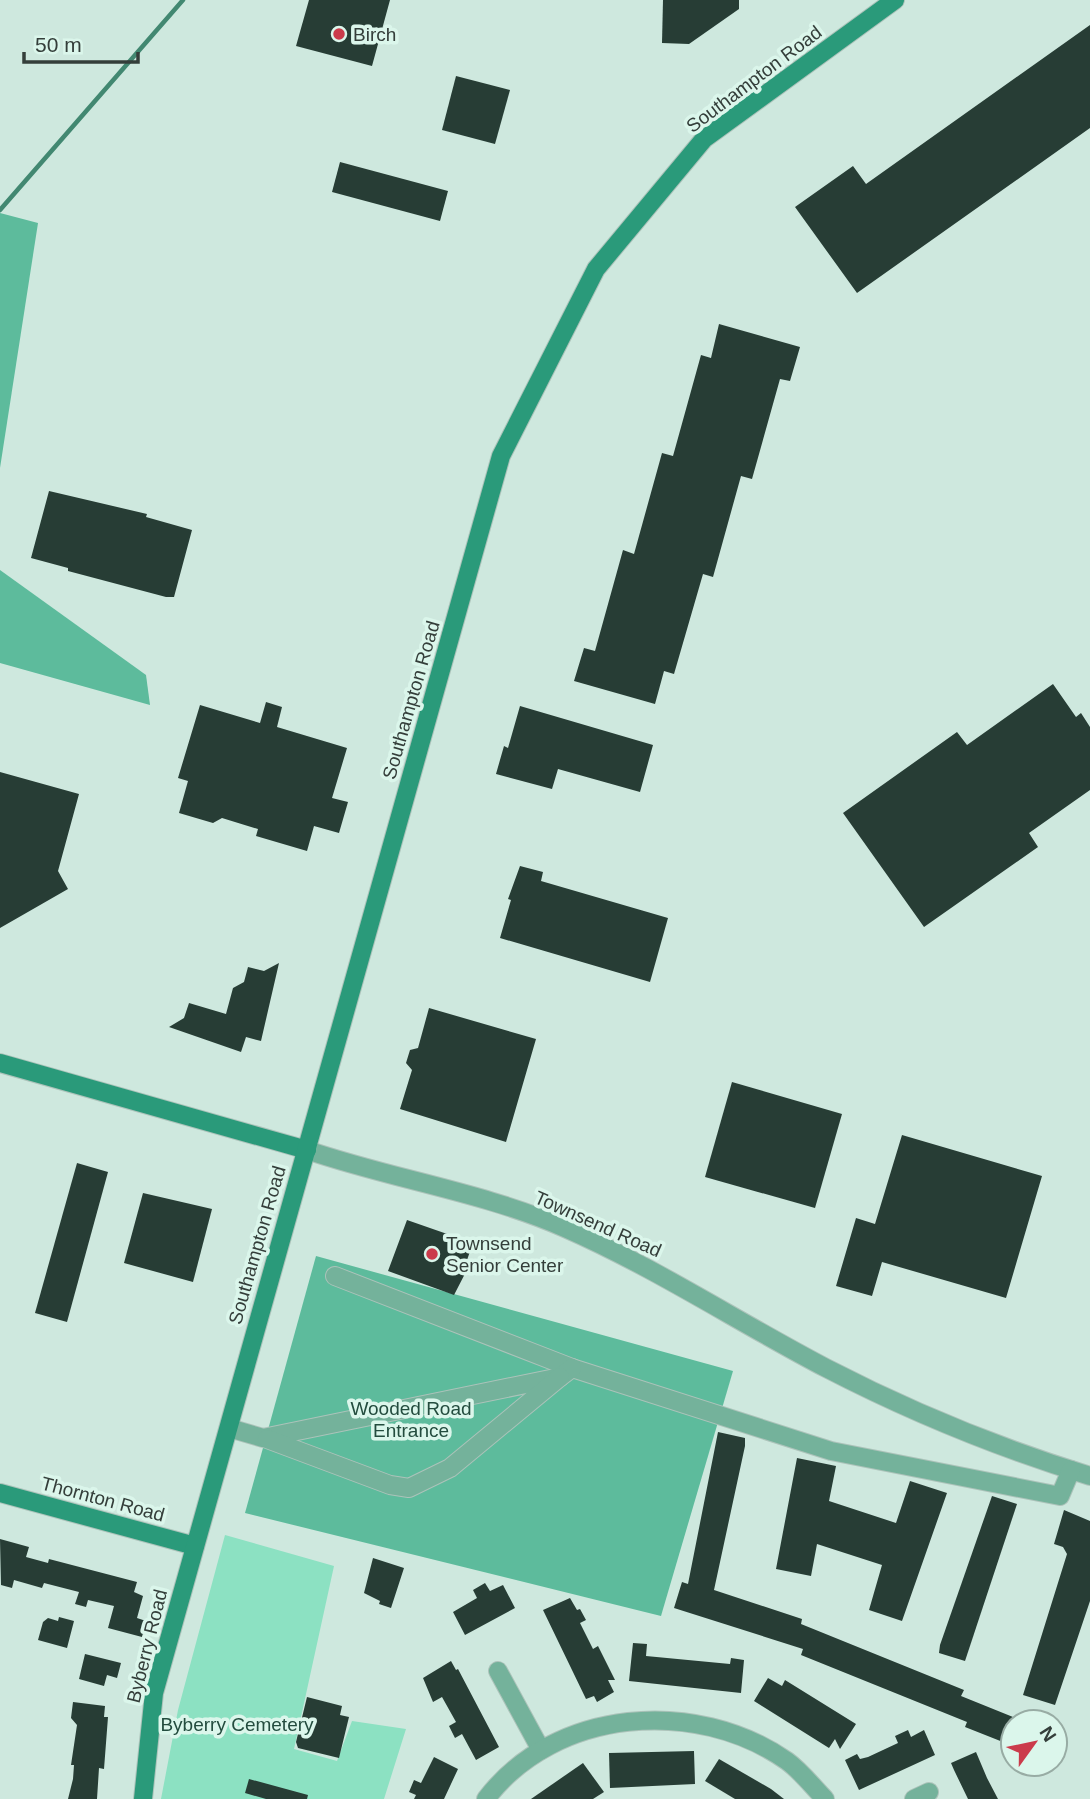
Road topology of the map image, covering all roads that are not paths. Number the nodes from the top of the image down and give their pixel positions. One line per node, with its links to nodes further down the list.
1 (895, 0): 3 (street, Southampton Road)
2 (0, 1063): 3 (street, Townsend Road)
3 (307, 1150): 6 (street, Southampton Road); 8 (street, Townsend Road)
4 (335, 1276): 5 (street)
5 (566, 1372): 7 (street); 7 (street); 8 (street)
6 (229, 1428): 7 (street); 11 (street, Southampton Road)
7 (263, 1438)
8 (1071, 1470): 9 (street, Townsend Road)
9 (1090, 1476)
10 (0, 1493): 11 (street, Thornton Road)
11 (195, 1546): 14 (street, Byberry Road)
12 (498, 1671): 13 (street)
13 (541, 1750): 15 (street); 16 (street)
14 (143, 1799)
15 (486, 1799)
16 (825, 1799)

